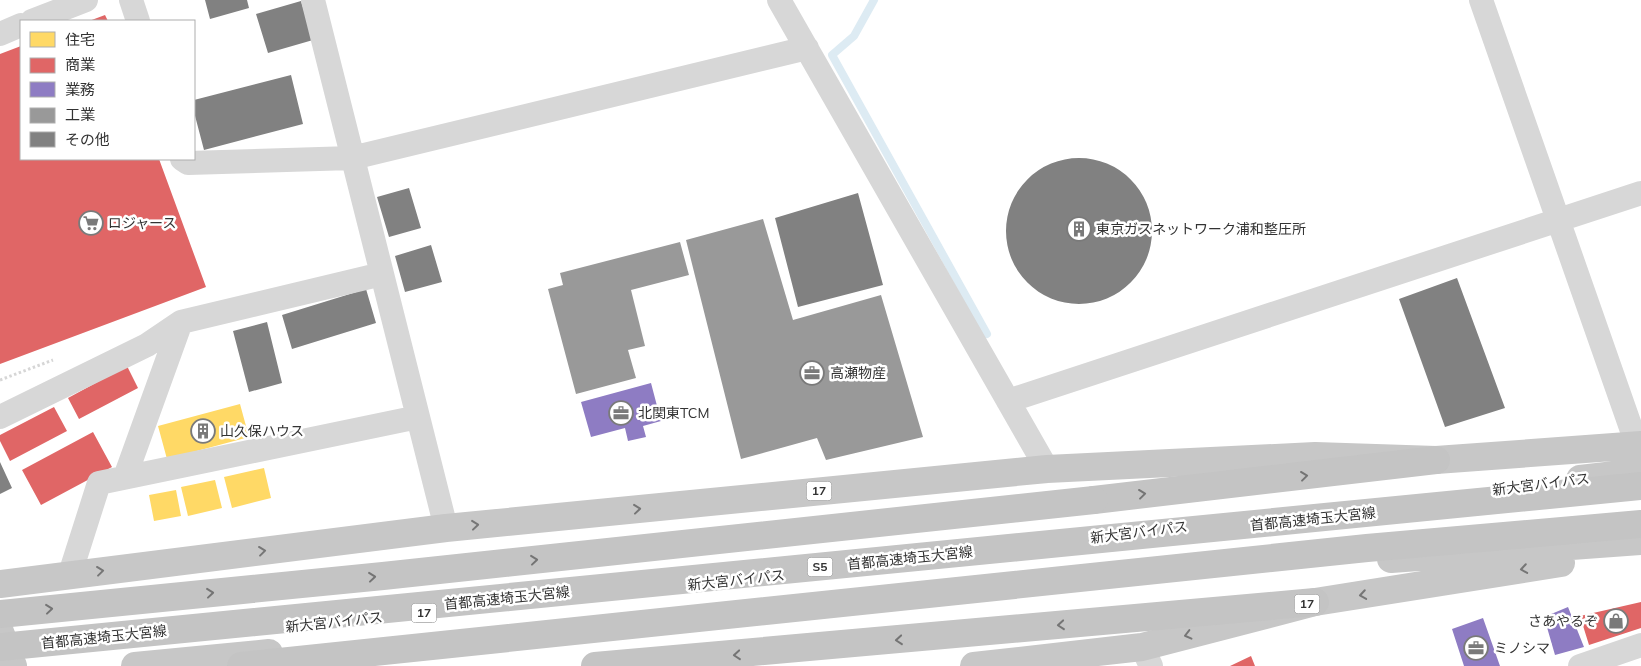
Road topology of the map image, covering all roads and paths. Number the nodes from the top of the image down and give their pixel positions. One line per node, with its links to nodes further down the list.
1 (86, 0): 6 (street)
2 (131, 0): 7 (street)
3 (313, 0): 11 (street)
4 (779, 0): 10 (street)
5 (1481, 0): 14 (street)
6 (35, 20)
7 (138, 20)
8 (20, 26): 9 (street)
9 (0, 34)
10 (807, 48): 11 (street); 17 (street)
11 (352, 158): 12 (street); 15 (street)
12 (184, 160)
13 (1641, 193): 14 (street)
14 (1558, 220): 17 (street); 20 (street)
15 (382, 274): 16 (street); 19 (street)
16 (181, 322): 18 (street); 24 (street)
17 (1008, 401): 22 (street)
18 (0, 417)
19 (418, 417): 24 (street); 27 (street)
20 (1639, 445): 21 (highway, 17)
21 (1436, 460): 22 (highway, 17); 33 (highway, one-way to 21, bridge)
22 (1047, 469): 27 (highway, 17, one-way to 22)
23 (1641, 472): 35 (highway, 新大宮バイパス / 17)
24 (125, 477): 30 (street)
25 (1641, 486): 37 (highway, 首都高速埼玉大宮線 / S5, bridge)
26 (1641, 524): 41 (highway, bridge)
27 (446, 528): 30 (highway, 17, one-way to 27)
28 (1641, 541): 40 (highway, 新大宮バイパス / 17)
29 (1641, 550): 32 (highway, 17, one-way to 32)
30 (70, 574): 31 (highway, 17)
31 (0, 584)
32 (1315, 602): 38 (highway, 17, one-way to 38); 42 (highway, one-way to 42)
33 (0, 614)
34 (0, 632): 39 (highway)
35 (99, 646)
36 (1641, 646): 44 (street)
37 (0, 648)
38 (1146, 656): 43 (highway, 17)
39 (13, 666)
40 (135, 666)
41 (241, 666)
42 (595, 666)
43 (974, 666)
44 (1580, 666)

